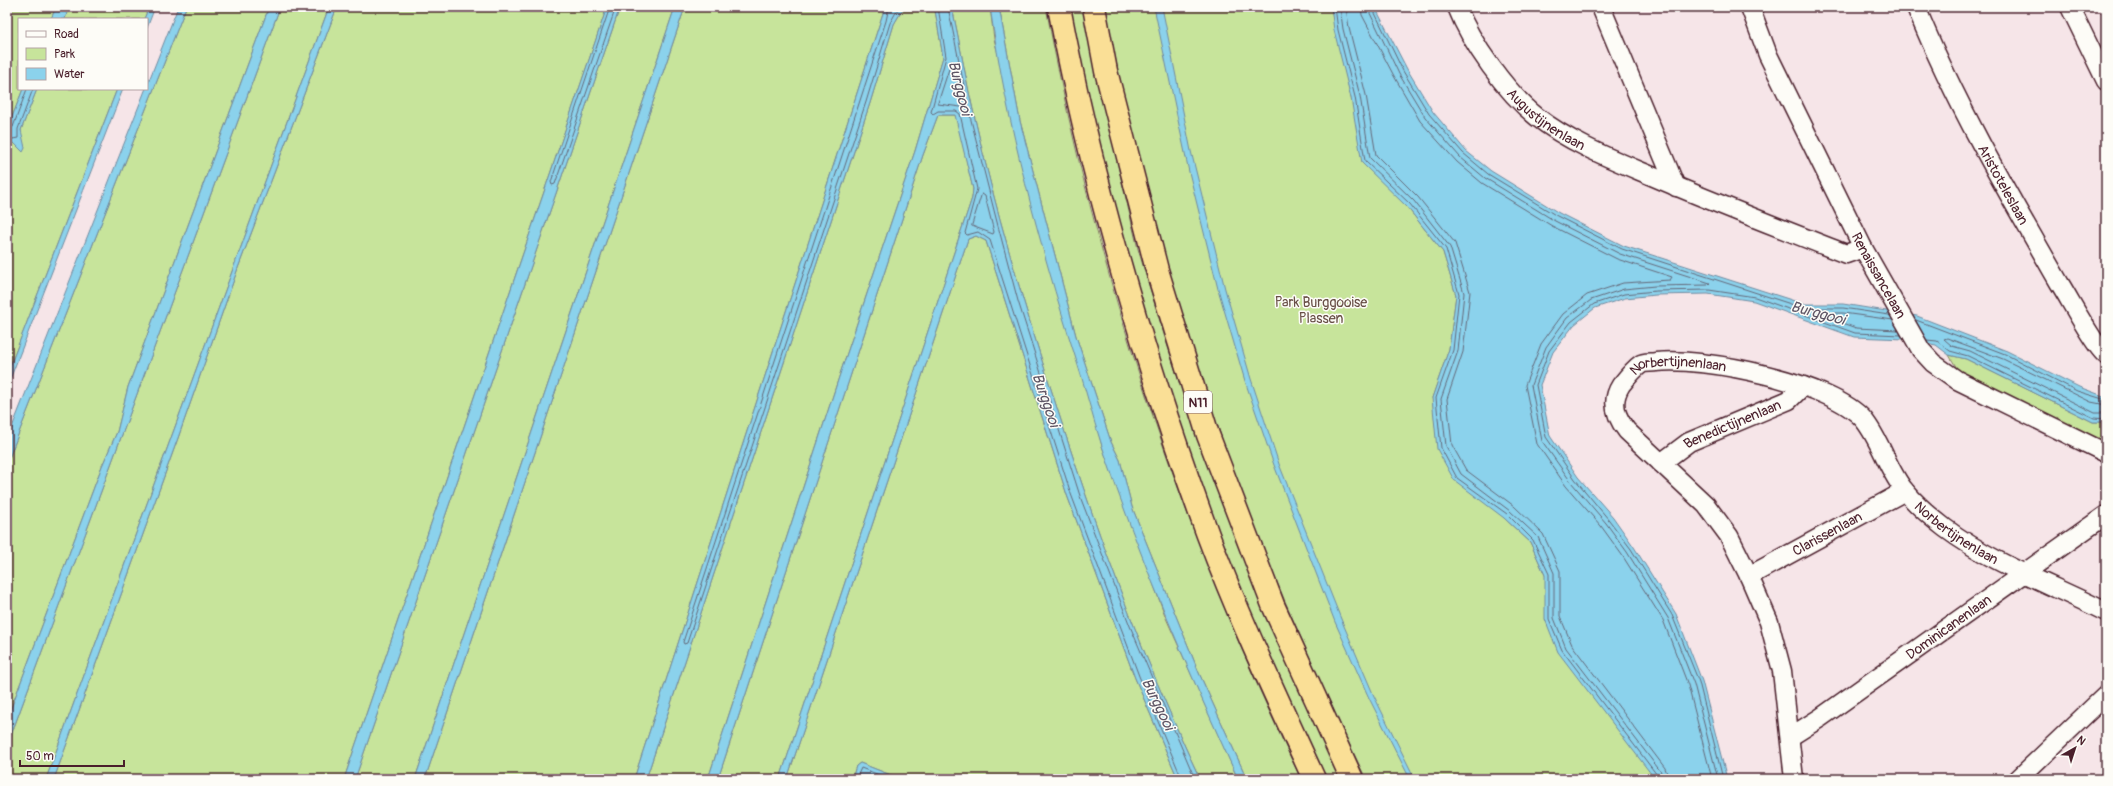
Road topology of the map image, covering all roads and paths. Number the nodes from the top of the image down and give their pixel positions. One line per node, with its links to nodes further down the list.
1 (1059, 7): 22 (highway, N11)
2 (1094, 7): 23 (highway, N11)
3 (1457, 7): 9 (street, Augustijnenlaan)
4 (1601, 7): 9 (street)
5 (1750, 7): 10 (street, Renaissancelaan)
6 (1916, 7): 11 (street, Aristoteleslaan)
7 (2070, 7): 8 (street)
8 (2106, 81)
9 (1676, 186): 10 (street, Augustijnenlaan)
10 (1863, 248): 13 (street, Renaissancelaan)
11 (2106, 355)
12 (1803, 386): 14 (street, Benedictijnenlaan); 14 (street, Norbertijnenlaan); 15 (street, Norbertijnenlaan)
13 (2106, 453)
14 (1661, 463): 18 (street, Norbertijnenlaan)
15 (1905, 491): 17 (street, Norbertijnenlaan); 18 (street, Clarissenlaan)
16 (2106, 515): 17 (street, Dominicanenlaan)
17 (2025, 573): 19 (street, Norbertijnenlaan); 21 (street, Dominicanenlaan)
18 (1749, 576): 21 (street, Norbertijnenlaan)
19 (2106, 612)
20 (2106, 695): 25 (street)
21 (1790, 737): 24 (street, Norbertijnenlaan)
22 (1314, 779)
23 (1352, 779)
24 (1794, 779)
25 (2018, 779)

